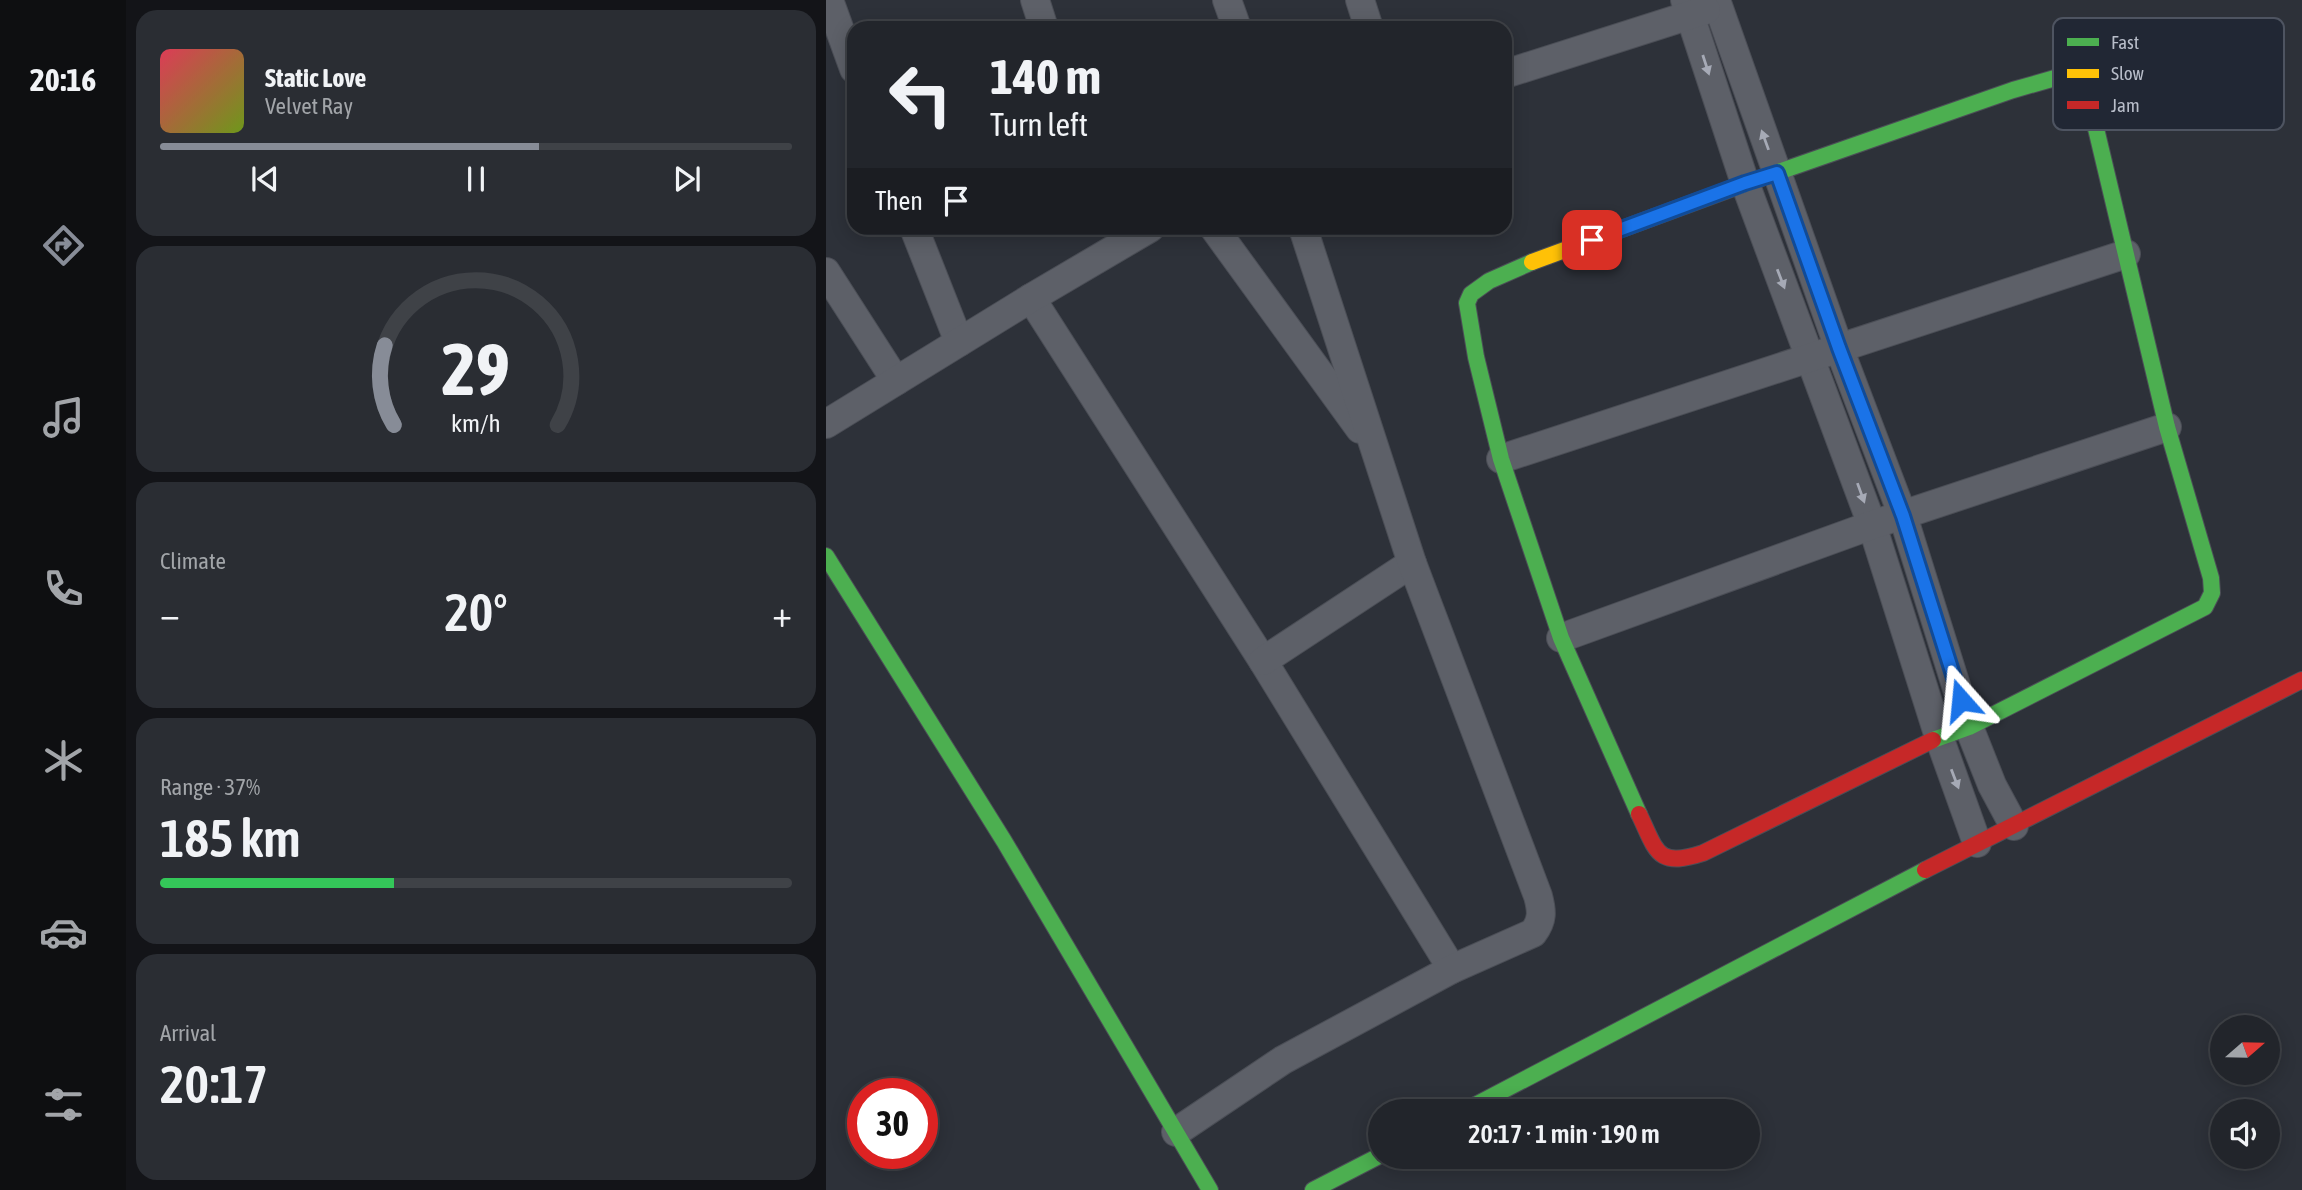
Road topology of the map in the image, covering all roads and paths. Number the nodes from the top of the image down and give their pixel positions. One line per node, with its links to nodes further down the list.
1 (829, 0): 10 (street)
2 (1035, 0): 7 (street)
3 (1227, 0): 8 (street)
4 (1360, 0): 9 (street)
5 (1723, 2): 6 (street); 14 (street, one-way to 5)
6 (1687, 8): 11 (street); 15 (street, one-way to 15)
7 (1042, 21)
8 (1234, 21)
9 (1367, 21)
10 (847, 50)
11 (1512, 71)
12 (2053, 79): 14 (street)
13 (2096, 130): 20 (street)
14 (1777, 173): 15 (street); 24 (street)
15 (1745, 183): 25 (street, one-way to 25); 30 (street)
16 (917, 235): 23 (street)
17 (1219, 235): 29 (street)
18 (1305, 235): 29 (street)
19 (1116, 237): 22 (street)
20 (2126, 254): 24 (street); 28 (street)
21 (826, 272): 26 (street)
22 (1031, 298): 23 (street); 36 (street)
23 (959, 342): 26 (street)
24 (1839, 348): 25 (street); 31 (street)
25 (1812, 359): 30 (street); 32 (street, one-way to 32)
26 (895, 381): 27 (street)
27 (826, 425)
28 (2167, 427): 31 (street); 38 (street)
29 (1376, 451): 34 (street)
30 (1501, 459): 35 (street)
31 (1903, 516): 32 (street); 38 (street)
32 (1872, 525): 35 (street); 39 (street)
33 (826, 556): 44 (street)
34 (1412, 562): 36 (street); 42 (street)
35 (1561, 638): 39 (street)
36 (1263, 661): 42 (street)
37 (2302, 680): 40 (street)
38 (1969, 726): 39 (street); 40 (street)
39 (1939, 737): 41 (street, one-way to 41)
40 (2014, 826): 41 (street)
41 (1978, 843): 43 (street)
42 (1452, 969): 44 (street)
43 (1487, 1099)
44 (1176, 1132): 46 (street)
45 (1368, 1162): 47 (street)
46 (1210, 1190)
47 (1313, 1190)

